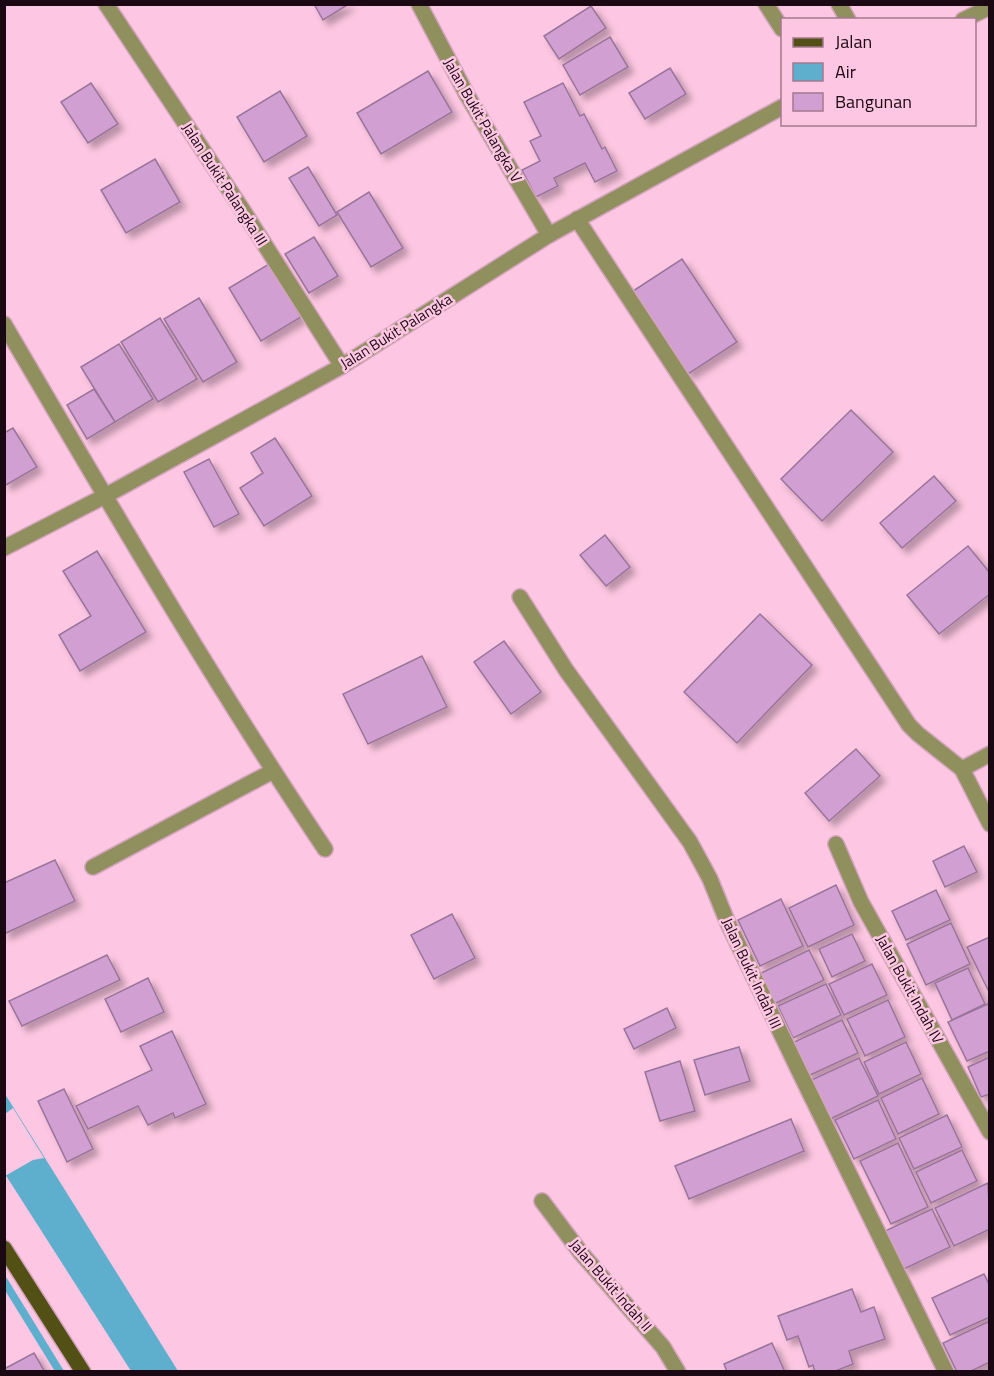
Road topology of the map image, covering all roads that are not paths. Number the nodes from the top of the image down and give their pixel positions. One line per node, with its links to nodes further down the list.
1 (106, 4): 13 (street, Jalan Bukit Palangka III)
2 (419, 4): 11 (street, Jalan Bukit Palangka V)
3 (766, 4): 8 (street)
4 (839, 4): 6 (street)
5 (990, 6): 7 (street)
6 (847, 18)
7 (967, 18)
8 (781, 26)
9 (781, 108): 10 (street, Jalan Bukit Palangka)
10 (577, 219): 11 (street, Jalan Bukit Palangka); 18 (street)
11 (549, 235): 13 (street, Jalan Bukit Palangka)
12 (4, 324): 14 (street)
13 (342, 366): 14 (street, Jalan Bukit Palangka)
14 (105, 496): 15 (street, Jalan Bukit Palangka); 19 (street)
15 (4, 548)
16 (520, 597): 29 (street, Jalan Bukit Indah III)
17 (990, 754): 18 (street)
18 (962, 769): 20 (street)
19 (273, 771): 22 (street); 23 (street)
20 (990, 824)
21 (836, 844): 24 (street, Jalan Bukit Indah IV)
22 (325, 849)
23 (93, 867)
24 (990, 1132)
25 (542, 1201): 28 (street, Jalan Bukit Indah II)
26 (4, 1248): 27 (main road)
27 (83, 1371)
28 (678, 1371)
29 (946, 1371)

